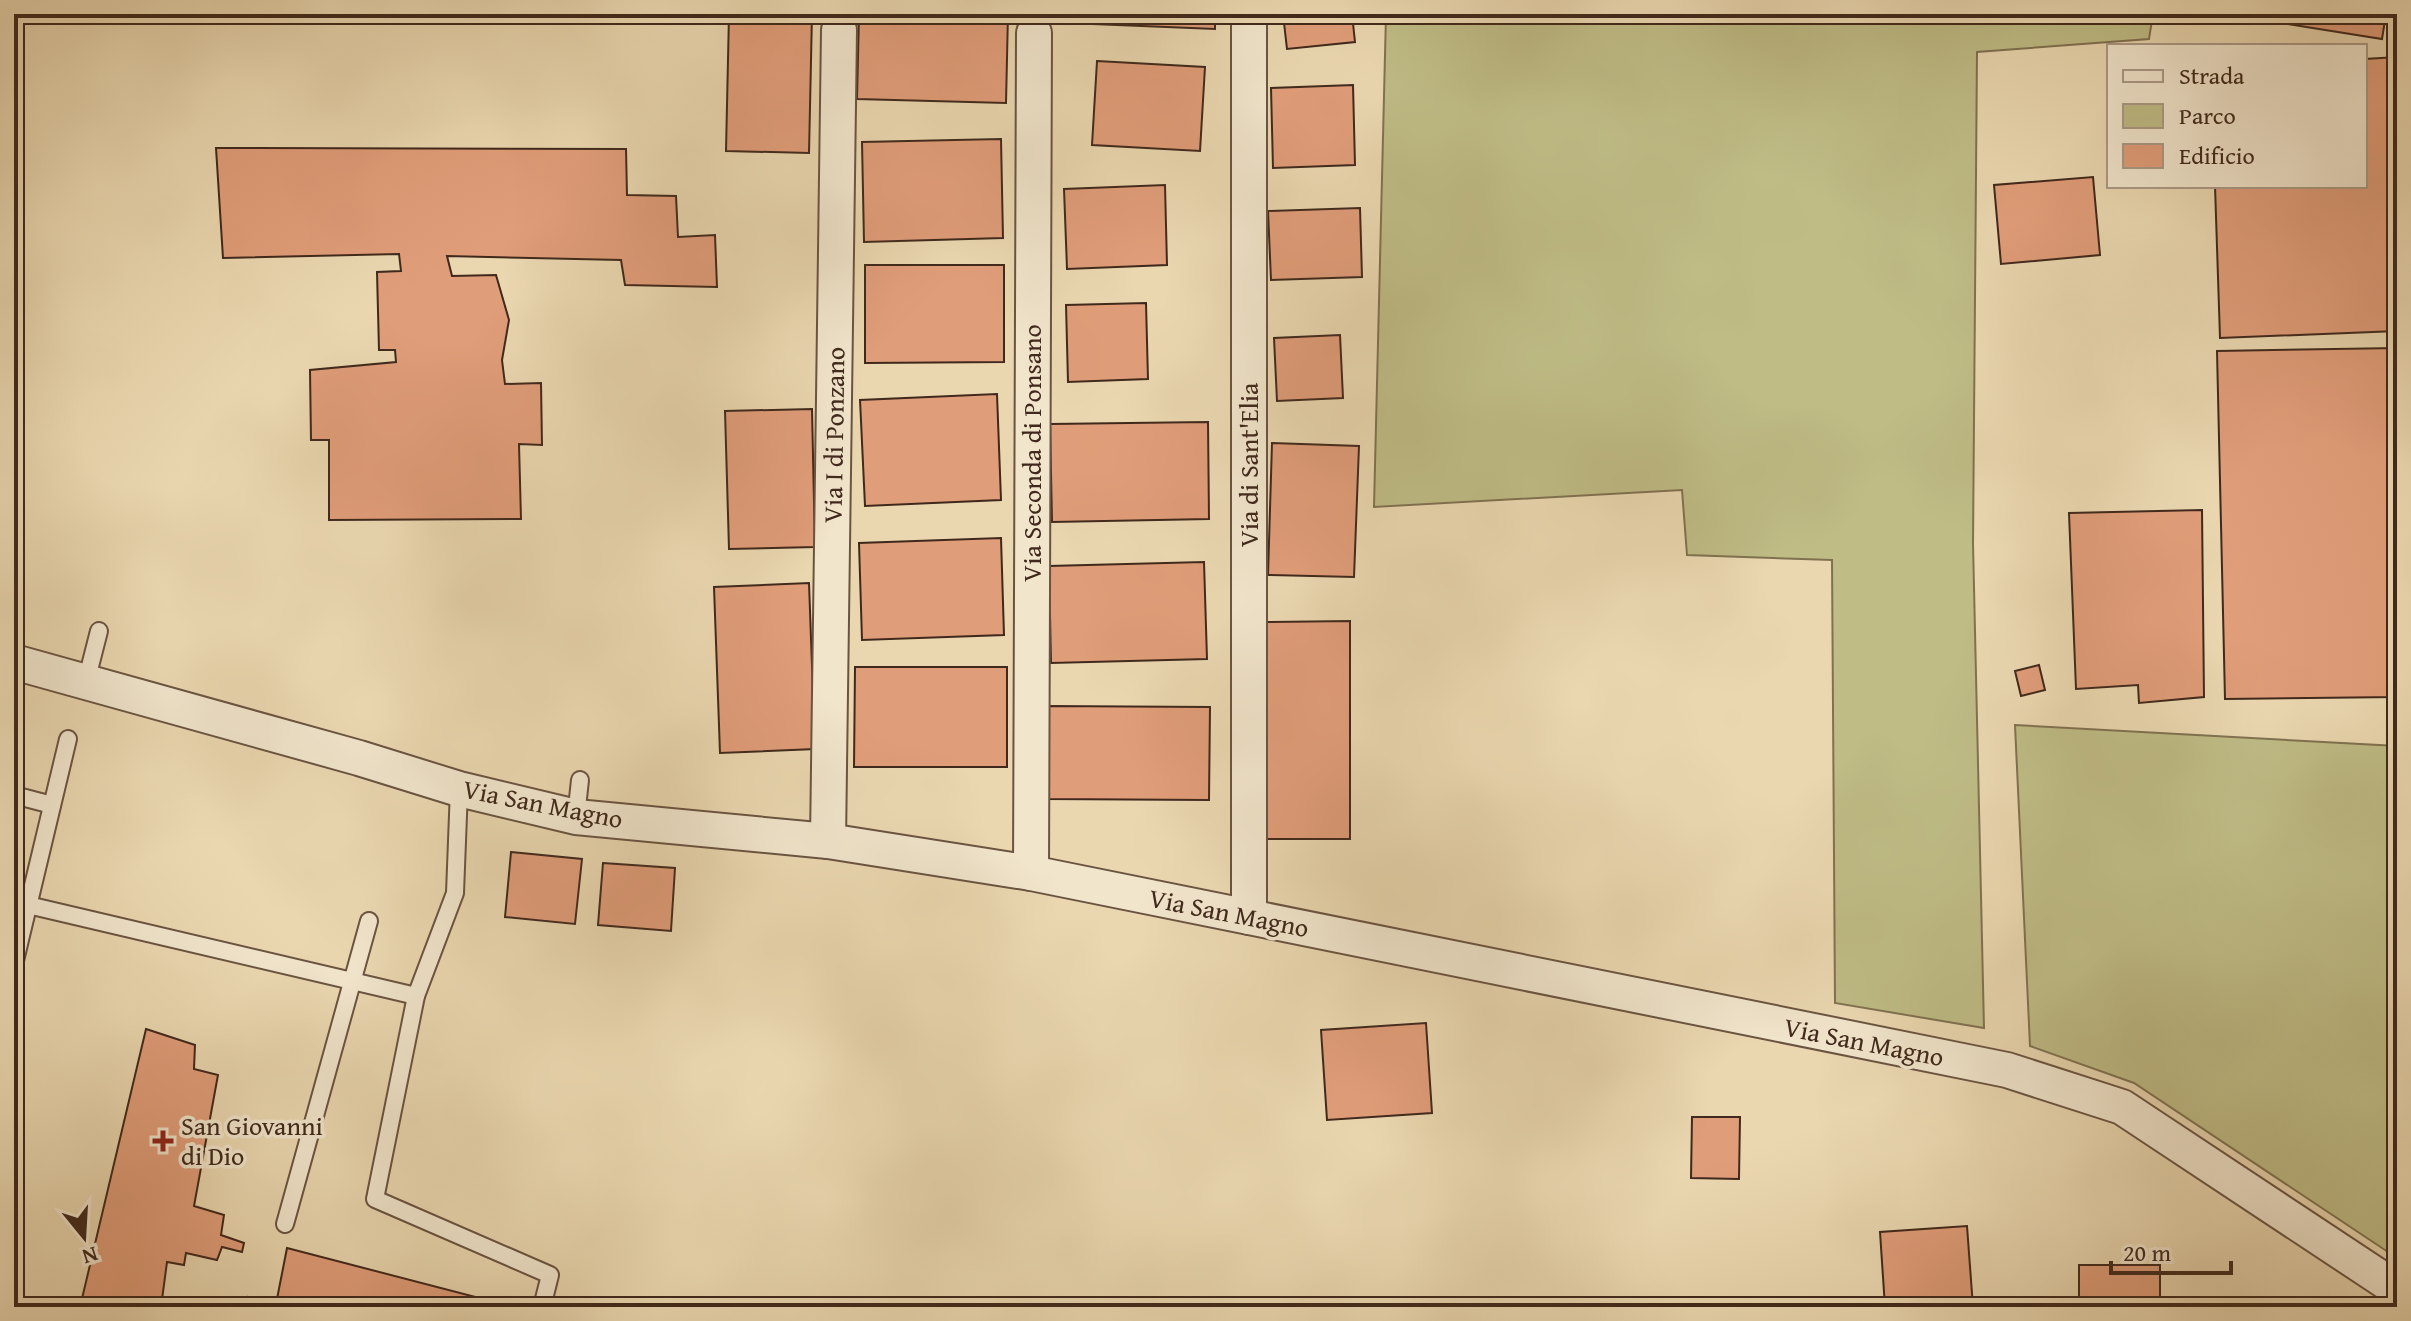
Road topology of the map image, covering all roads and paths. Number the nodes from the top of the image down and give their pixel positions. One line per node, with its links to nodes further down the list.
1 (1249, 14): 16 (street, Via di Sant'Elia)
2 (839, 30): 13 (street, Via I di Ponzano)
3 (1034, 33): 14 (street, Via Seconda di Ponsano)
4 (99, 631): 6 (lane)
5 (14, 662): 6 (street, Via San Magno)
6 (86, 682): 9 (street, Via San Magno)
7 (68, 739): 11 (lane)
8 (580, 780): 12 (lane)
9 (459, 789): 12 (street, Via San Magno); 21 (lane)
10 (14, 795): 11 (lane)
11 (52, 805): 15 (lane)
12 (576, 817): 13 (street, Via San Magno)
13 (828, 841): 14 (street, Via San Magno)
14 (1031, 873): 16 (street, Via San Magno)
15 (28, 905): 18 (lane); 20 (lane)
16 (1249, 917): 23 (street, Via San Magno)
17 (369, 921): 20 (lane)
18 (18, 934): 19 (lane)
19 (14, 965)
20 (353, 981): 21 (lane); 22 (lane)
21 (416, 996): 24 (lane)
22 (285, 1224)
23 (2397, 1289)
24 (542, 1307)

